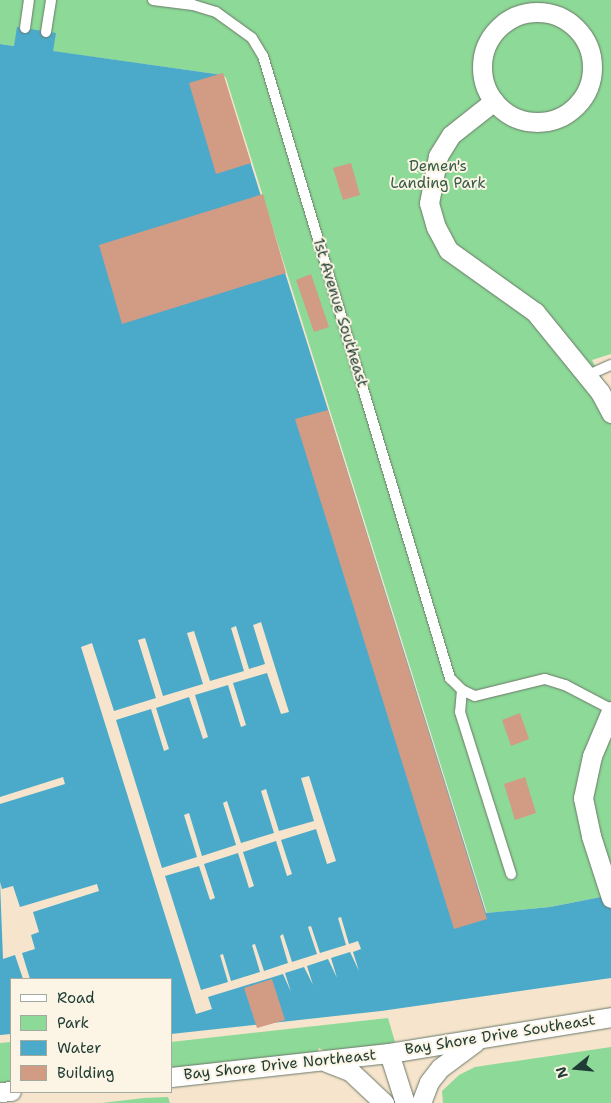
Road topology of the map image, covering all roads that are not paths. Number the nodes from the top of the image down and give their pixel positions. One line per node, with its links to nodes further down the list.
1 (28, 0): 4 (lane)
2 (51, 0): 5 (lane)
3 (153, 0): 10 (lane, 1st Avenue Southeast)
4 (25, 28)
5 (46, 32)
6 (494, 101): 6 (street); 8 (street)
7 (611, 365): 8 (lane)
8 (586, 376): 9 (street)
9 (611, 413)
10 (462, 690): 11 (lane); 12 (lane)
11 (611, 710): 13 (street)
12 (510, 874)
13 (610, 894)
14 (611, 1017): 15 (street, Bay Shore Drive Southeast)
15 (481, 1038): 16 (street, Bay Shore Drive Southeast); 21 (street)
16 (390, 1053): 17 (street, Bay Shore Drive Northeast); 20 (street)
17 (323, 1060): 18 (street, Bay Shore Drive Northeast); 19 (street)
18 (172, 1077)
19 (383, 1102)
20 (405, 1103)
21 (421, 1103)

